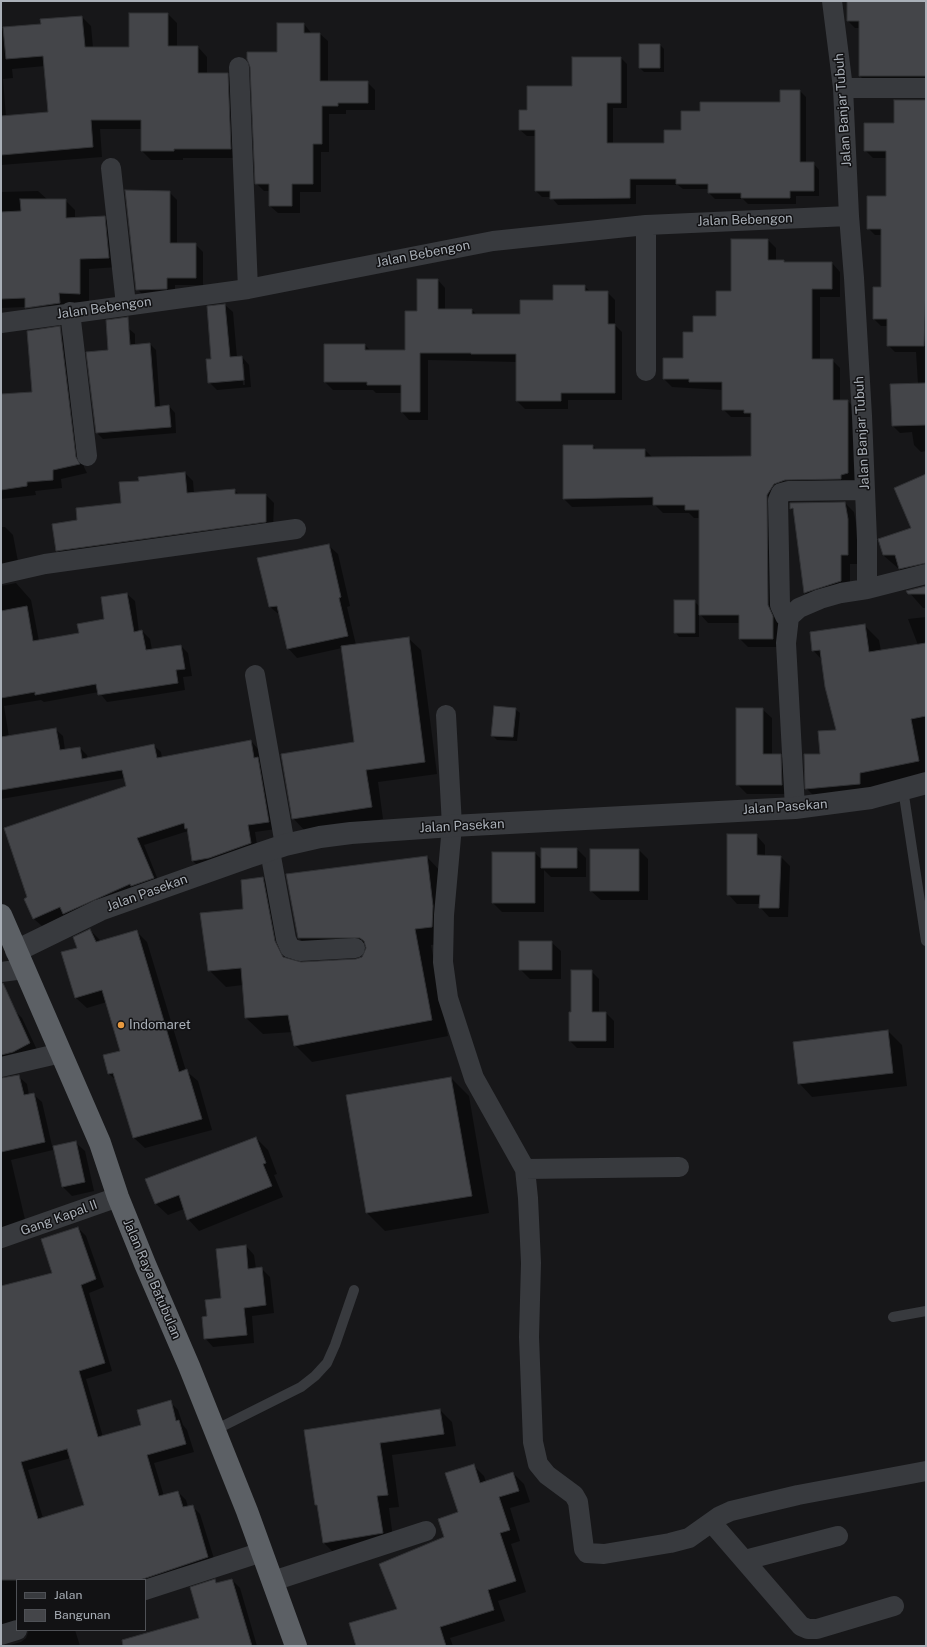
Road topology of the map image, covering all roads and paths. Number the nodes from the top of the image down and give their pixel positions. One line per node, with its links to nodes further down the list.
1 (832, 1): 3 (street, Jalan Banjar Tubuh)
2 (239, 67): 8 (street)
3 (843, 88): 4 (street); 6 (street, Jalan Banjar Tubuh)
4 (926, 88)
5 (111, 168): 9 (street)
6 (849, 216): 7 (street, Jalan Bebengon); 14 (street, Jalan Banjar Tubuh)
7 (646, 225): 8 (street, Jalan Bebengon); 12 (street)
8 (248, 289): 9 (street, Jalan Bebengon)
9 (126, 305): 10 (street, Jalan Bebengon)
10 (70, 312): 11 (street, Jalan Bebengon); 13 (street)
11 (1, 322)
12 (646, 371)
13 (87, 456)
14 (864, 490): 18 (street, Jalan Banjar Tubuh); 19 (street)
15 (296, 530): 16 (street)
16 (1, 574)
17 (926, 574): 18 (street)
18 (867, 589): 19 (street)
19 (788, 617): 24 (street)
20 (255, 675): 26 (street)
21 (446, 716): 25 (street)
22 (926, 783): 23 (street, Jalan Pasekan)
23 (903, 789): 24 (street, Jalan Pasekan); 28 (lane)
24 (795, 808): 25 (street, Jalan Pasekan)
25 (444, 827): 26 (street, Jalan Pasekan); 35 (street)
26 (278, 848): 29 (street); 30 (street, Jalan Pasekan)
27 (1, 915): 30 (highway, Jalan Raya Batubulan)
28 (926, 941)
29 (355, 948)
30 (20, 960): 31 (street); 32 (highway, Jalan Raya Batubulan)
31 (1, 972)
32 (61, 1053): 33 (street); 36 (highway, Jalan Raya Batubulan)
33 (1, 1067)
34 (678, 1167): 35 (street)
35 (525, 1168): 43 (street)
36 (118, 1197): 37 (street, Gang Kapal II); 41 (highway, Jalan Raya Batubulan)
37 (1, 1238)
38 (354, 1290): 41 (lane)
39 (926, 1311): 40 (lane)
40 (893, 1317)
41 (215, 1430): 46 (highway, Jalan Raya Batubulan)
42 (926, 1471): 43 (street)
43 (712, 1523): 47 (street)
44 (426, 1531): 48 (street)
45 (838, 1536): 47 (street)
46 (262, 1552): 48 (highway, Jalan Raya Batubulan); 49 (street)
47 (745, 1560): 50 (street)
48 (273, 1581): 53 (highway, Jalan Raya Batubulan)
49 (146, 1590)
50 (894, 1606)
51 (16, 1630): 52 (street)
52 (1, 1635)
53 (296, 1646)

